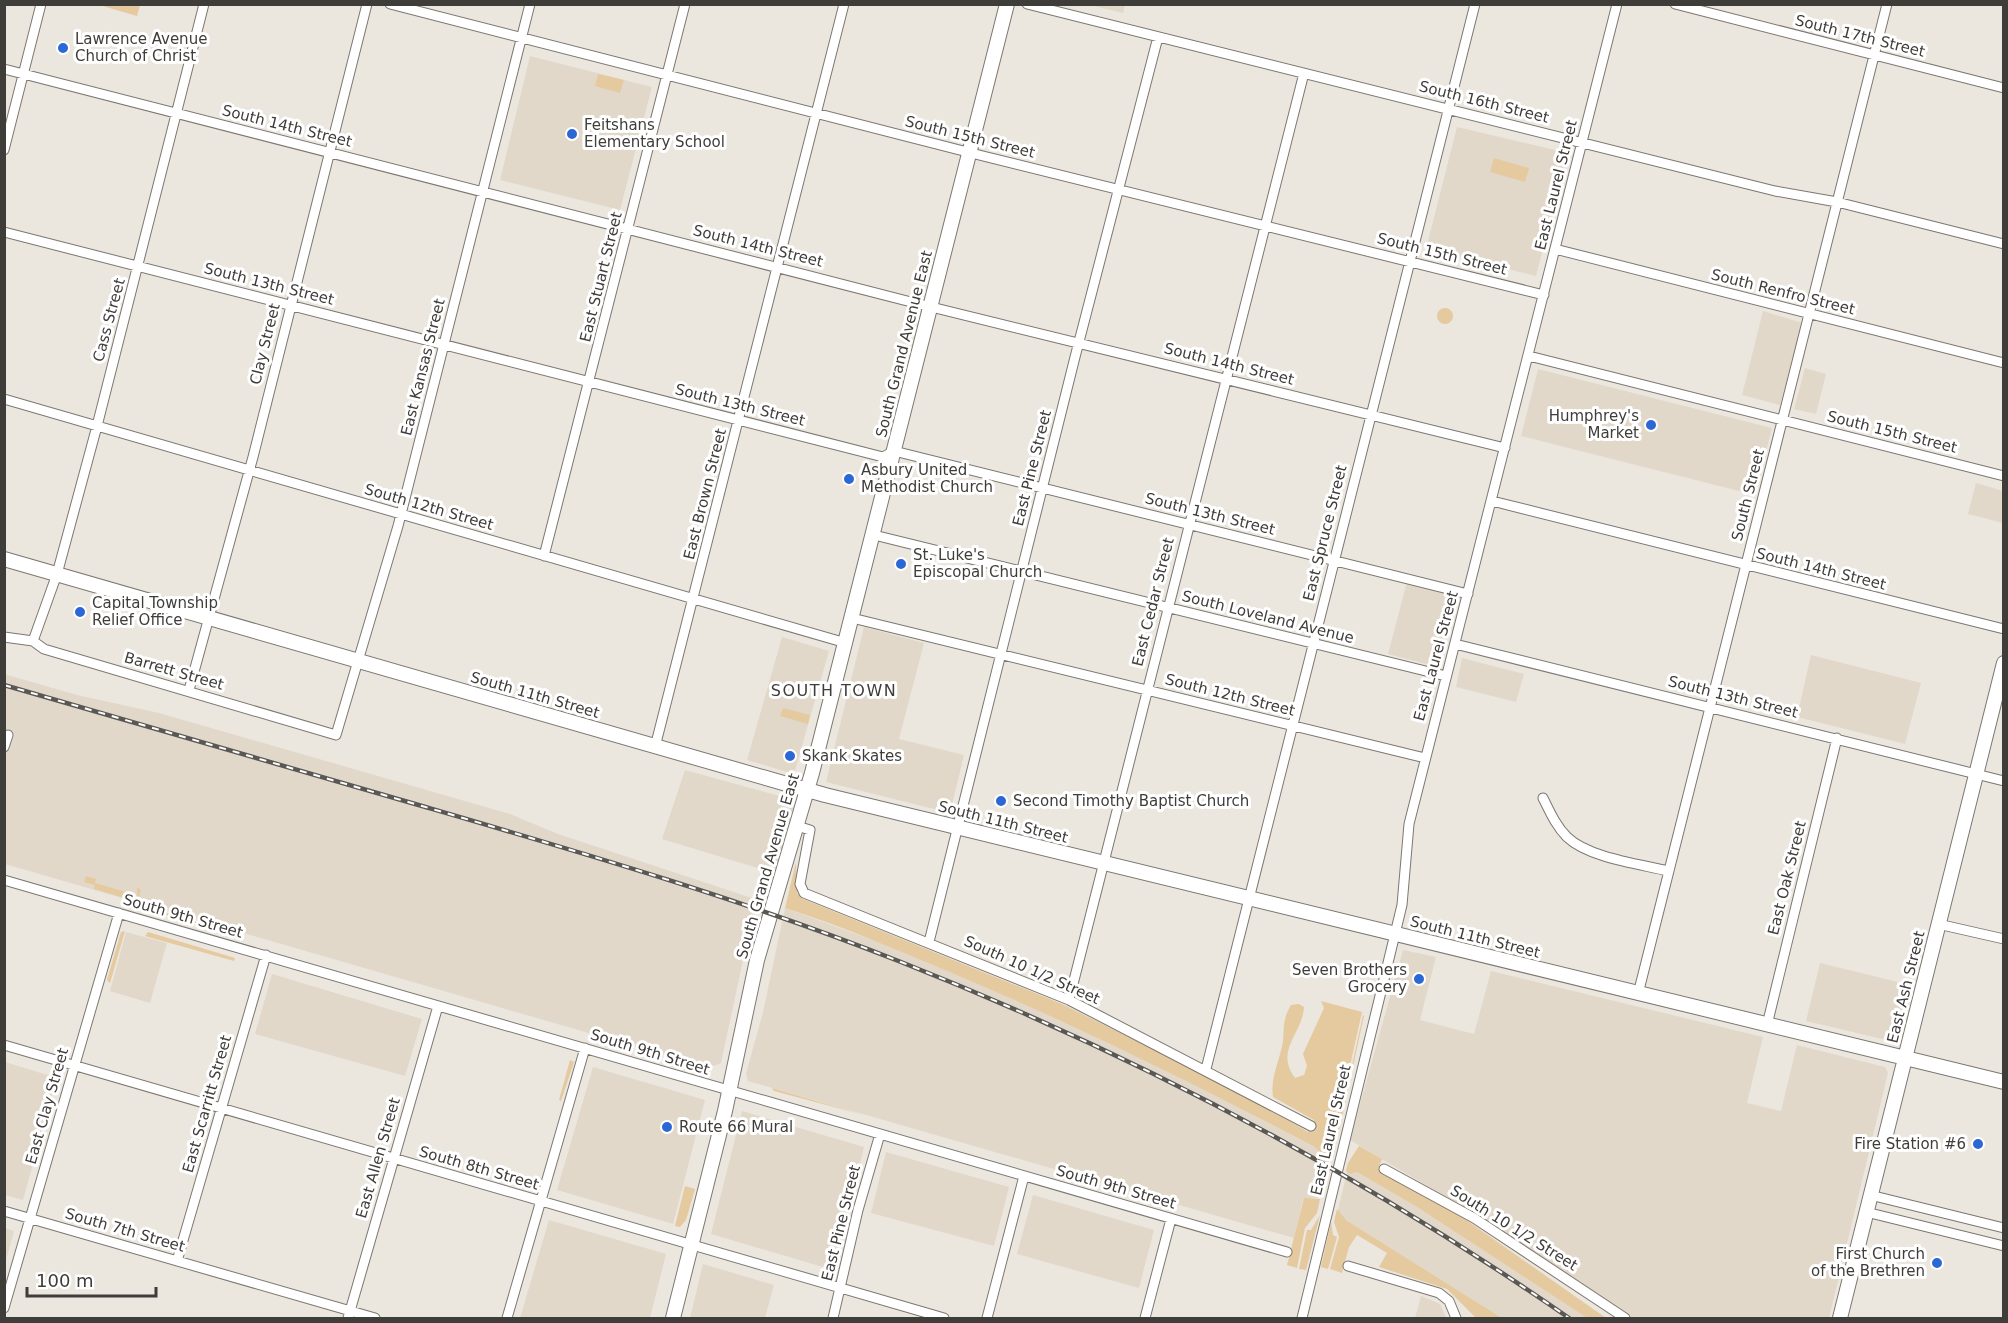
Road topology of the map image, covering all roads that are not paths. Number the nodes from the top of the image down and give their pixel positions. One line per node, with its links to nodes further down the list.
1 (41, 4): 19 (street)
2 (204, 4): 23 (street, Cass Street)
3 (367, 4): 27 (street, Clay Street)
4 (390, 4): 15 (street, South 15th Street)
5 (530, 4): 15 (street, East Kansas Street)
6 (685, 4): 20 (street, East Stuart Street)
7 (844, 4): 24 (street, East Brown Street)
8 (1007, 4): 28 (street, South Grand Avenue East)
9 (1027, 4): 14 (street, South 16th Street)
10 (1475, 4): 22 (street, East Spruce Street)
11 (1617, 4): 25 (street, East Laurel Street)
12 (1675, 4): 16 (street, South 17th Street)
13 (1887, 4): 16 (street, South Street)
14 (1158, 37): 18 (street, South 16th Street); 29 (street, East Pine Street)
15 (522, 38): 20 (street, South 15th Street); 30 (street, East Kansas Street)
16 (1875, 54): 21 (street, South 17th Street); 31 (street, South Street)
17 (4, 69): 19 (street, South 14th Street)
18 (1304, 73): 22 (street, South 16th Street); 32 (street, East Cedar Street)
19 (24, 74): 23 (street, South 14th Street); 26 (street)
20 (667, 75): 24 (street, South 15th Street); 33 (street, East Stuart Street)
21 (2004, 88)
22 (1449, 109): 25 (street, South 16th Street); 37 (street, East Spruce Street)
23 (177, 113): 27 (street, South 14th Street); 38 (street, Cass Street)
24 (817, 114): 28 (street, South 15th Street); 39 (street, East Brown Street)
25 (1582, 142): 31 (street, South 16th Street); 36 (street, East Laurel Street)
26 (4, 150)
27 (330, 152): 30 (street, South 14th Street); 41 (street, Clay Street)
28 (970, 153): 29 (street, South 15th Street); 42 (street, South Grand Avenue East)
29 (1119, 190): 32 (street, South 15th Street); 44 (street, East Pine Street)
30 (483, 191): 33 (street, South 14th Street); 45 (street, East Kansas Street)
31 (1837, 202): 35 (street, South 16th Street); 43 (street, South Street)
32 (1265, 226): 37 (street, South 15th Street); 48 (street, East Cedar Street)
33 (628, 229): 39 (street, South 14th Street); 49 (street, East Stuart Street)
34 (4, 232): 38 (street, South 13th Street)
35 (2004, 244)
36 (1555, 249): 40 (street, East Laurel Street); 43 (street, South Renfro Street)
37 (1411, 261): 40 (street, South 15th Street); 51 (street, East Spruce Street)
38 (138, 266): 41 (street, South 13th Street); 54 (street, Cass Street)
39 (778, 267): 42 (street, South 14th Street); 52 (street, East Brown Street)
40 (1544, 295): 46 (street, East Laurel Street)
41 (291, 306): 45 (street, South 13th Street); 57 (street, Clay Street)
42 (931, 306): 44 (street, South 14th Street); 56 (street, South Grand Avenue East)
43 (1811, 314): 47 (street, South Renfro Street); 53 (street, South Street)
44 (1079, 342): 48 (street, South 14th Street); 59 (street, East Pine Street)
45 (444, 345): 49 (street, South 13th Street); 61 (street, East Kansas Street)
46 (1529, 356): 53 (street, South 15th Street); 55 (street, East Laurel Street)
47 (2004, 363)
48 (1225, 379): 51 (street, South 14th Street); 62 (street, East Cedar Street)
49 (590, 382): 52 (street, South 13th Street); 64 (street, East Stuart Street)
50 (4, 399): 54 (street, South 12th Street)
51 (1371, 415): 55 (street, South 14th Street); 66 (street, East Spruce Street)
52 (739, 420): 56 (street, South 13th Street); 71 (street, East Brown Street)
53 (1782, 420): 58 (street, South 15th Street); 67 (street, South Street)
54 (97, 426): 57 (street, South 12th Street); 69 (street, Cass Street)
55 (1505, 448): 60 (street, East Laurel Street)
56 (894, 452): 59 (street, South 13th Street); 63 (street, South Grand Avenue East)
57 (249, 471): 61 (street, South 12th Street); 73 (street, Clay Street)
58 (2004, 476)
59 (1042, 489): 62 (street, South 13th Street); 68 (street, East Pine Street)
60 (1492, 501): 67 (street, South 14th Street); 70 (street, East Laurel Street)
61 (401, 514): 64 (street, South 12th Street); 82 (street, East Kansas Street)
62 (1188, 524): 66 (street, South 13th Street); 72 (street, East Cedar Street)
63 (874, 535): 68 (street, South Loveland Avenue); 74 (street, South Grand Avenue East)
64 (544, 556): 71 (street, South 12th Street)
65 (4, 558): 69 (street, South 11th Street)
66 (1333, 559): 70 (street, South 13th Street); 79 (street, East Spruce Street)
67 (1746, 565): 75 (street, South 14th Street); 87 (street, South Street)
68 (1021, 572): 72 (street, South Loveland Avenue); 81 (street, East Pine Street)
69 (57, 574): 73 (street, South 11th Street); 77 (street, Cass Street)
70 (1468, 594): 80 (street, East Laurel Street)
71 (693, 599): 78 (street, South 12th Street); 93 (street, East Brown Street)
72 (1167, 607): 79 (street, South Loveland Avenue); 86 (street, East Cedar Street)
73 (208, 618): 82 (street, South 11th Street); 85 (street, Clay Street)
74 (852, 618): 78 (street, South Grand Avenue East); 81 (street, South 12th Street)
75 (2004, 629)
76 (4, 636): 77 (street, Barrett Street)
77 (33, 641): 85 (street, Barrett Street)
78 (846, 643): 97 (street, South Grand Avenue East)
79 (1313, 643): 84 (street, South Loveland Avenue); 88 (street, East Spruce Street)
80 (1455, 644): 84 (street, East Laurel Street); 87 (street, South 13th Street)
81 (1000, 654): 86 (street, South 12th Street); 100 (street, East Pine Street)
82 (360, 662): 90 (street, East Kansas Street); 93 (street, South 11th Street)
83 (2004, 663): 95 (street, East Ash Street)
84 (1446, 676): 94 (street, East Laurel Street)
85 (189, 690): 90 (street, Barrett Street)
86 (1147, 690): 88 (street, South 12th Street); 101 (street, East Cedar Street)
87 (1710, 707): 91 (street, South 13th Street); 102 (street, South Street)
88 (1293, 726): 94 (street, South 12th Street); 104 (street, East Spruce Street)
89 (8, 735): 92 (street)
90 (336, 735)
91 (1837, 738): 95 (street, South 13th Street); 114 (street, East Oak Street)
92 (4, 747)
93 (655, 747): 97 (street, South 11th Street)
94 (1425, 758): 107 (street, East Laurel Street)
95 (1976, 774): 96 (street, South 13th Street); 106 (street, East Ash Street)
96 (2004, 781)
97 (807, 790): 99 (street, South Grand Avenue East); 100 (street, South 11th Street)
98 (1543, 798): 102 (street)
99 (797, 826): 109 (street, South 10 1/2 Street); 121 (street, South Grand Avenue East)
100 (958, 828): 101 (street, South 11th Street); 109 (street, East Pine Street)
101 (1104, 863): 104 (street, South 11th Street); 112 (street, East Cedar Street)
102 (1668, 871): 111 (street, South Street)
103 (4, 880): 105 (street, South 9th Street)
104 (1249, 898): 107 (street, South 11th Street); 119 (street, East Spruce Street)
105 (119, 913): 110 (street, South 9th Street); 118 (street, East Clay Street)
106 (1938, 924): 108 (street); 117 (street, East Ash Street)
107 (1394, 934): 111 (street, South 11th Street); 150 (street, East Laurel Street)
108 (2004, 939)
109 (929, 942): 112 (street, South 10 1/2 Street)
110 (266, 955): 113 (street, South 9th Street); 122 (street, East Scarritt Street)
111 (1638, 994): 114 (street, South 11th Street)
112 (1069, 1000): 119 (street, South 10 1/2 Street)
113 (438, 1006): 116 (street, South 9th Street); 125 (street, East Allen Street)
114 (1767, 1025): 117 (street, South 11th Street)
115 (4, 1045): 118 (street, South 8th Street)
116 (585, 1048): 121 (street, South 9th Street); 129 (street)
117 (1905, 1058): 120 (street, South 11th Street); 128 (street, East Ash Street)
118 (75, 1066): 122 (street, South 8th Street); 132 (street, East Clay Street)
119 (1206, 1069): 123 (street, South 10 1/2 Street)
120 (2004, 1082)
121 (729, 1090): 124 (street, South 9th Street); 135 (street, South Grand Avenue East)
122 (222, 1109): 125 (street, South 8th Street); 138 (street, East Scarritt Street)
123 (1311, 1126)
124 (880, 1134): 127 (street, South 9th Street); 140 (street, East Pine Street)
125 (393, 1158): 129 (street, South 8th Street); 142 (street, East Allen Street)
126 (1384, 1168): 152 (street, South 10 1/2 Street)
127 (1024, 1176): 133 (street, South 9th Street); 148 (street)
128 (1870, 1195): 131 (street, East Ash Street); 134 (street)
129 (541, 1201): 135 (street, South 8th Street); 144 (street)
130 (4, 1211): 132 (street, South 7th Street)
131 (1866, 1212): 136 (street); 153 (street, East Ash Street)
132 (30, 1218): 138 (street, South 7th Street); 141 (street, East Clay Street)
133 (1171, 1219): 137 (street, South 9th Street); 149 (street)
134 (2004, 1228)
135 (692, 1245): 140 (street, South 8th Street); 145 (street, South Grand Avenue East)
136 (2004, 1246)
137 (1287, 1252)
138 (177, 1261): 142 (street, South 7th Street)
139 (1348, 1266): 151 (street)
140 (840, 1288): 146 (street, East Pine Street); 147 (street, South 8th Street)
141 (4, 1308)
142 (349, 1315): 143 (street, South 7th Street)
143 (375, 1318)
144 (507, 1318)
145 (674, 1318)
146 (833, 1318)
147 (944, 1318)
148 (987, 1318)
149 (1145, 1318)
150 (1302, 1318)
151 (1456, 1318)
152 (1625, 1318)
153 (1840, 1318)

